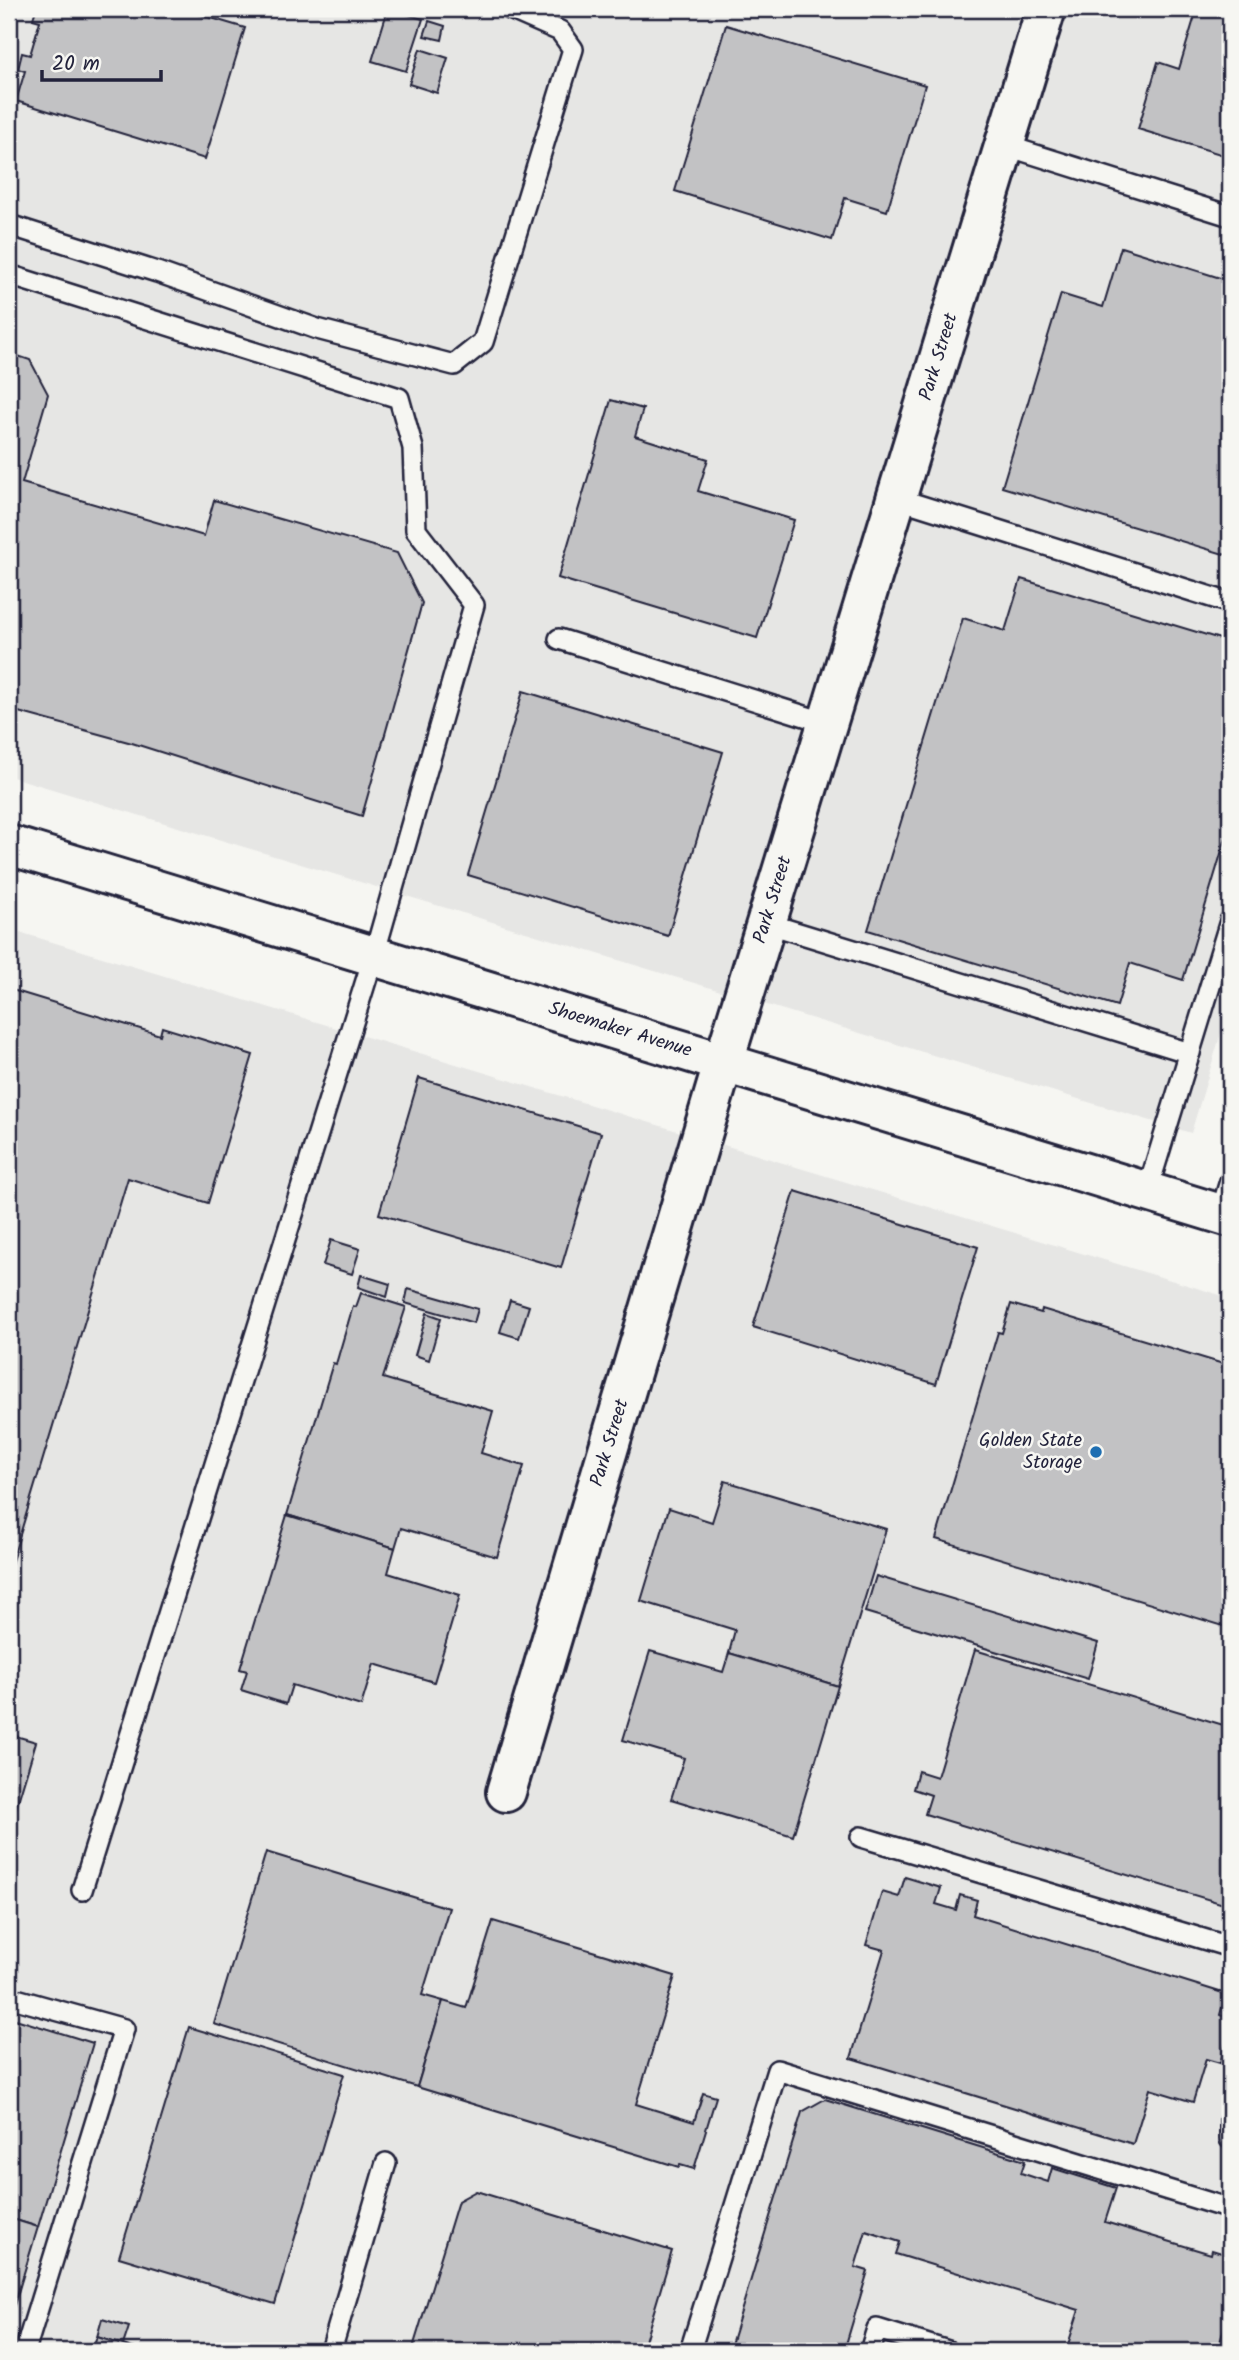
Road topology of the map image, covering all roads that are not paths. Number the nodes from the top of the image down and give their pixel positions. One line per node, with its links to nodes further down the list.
1 (510, 9): 5 (lane)
2 (1046, 9): 3 (street, Park Street)
3 (1004, 145): 4 (lane); 7 (street, Park Street)
4 (1230, 216)
5 (9, 225)
6 (9, 275): 14 (lane)
7 (896, 498): 8 (lane); 10 (street, Park Street)
8 (1230, 603)
9 (559, 639): 10 (lane)
10 (827, 723): 13 (street, Park Street)
11 (9, 845): 14 (street, Shoemaker Avenue)
12 (1230, 922): 15 (lane)
13 (766, 923): 15 (lane); 16 (street, Park Street)
14 (374, 955): 16 (street, Shoemaker Avenue); 21 (lane)
15 (1191, 1053): 17 (lane)
16 (724, 1061): 17 (street, Shoemaker Avenue); 19 (street, Park Street)
17 (1147, 1192): 18 (street, Shoemaker Avenue)
18 (1227, 1204)
19 (506, 1792)
20 (861, 1837): 22 (lane)
21 (82, 1890)
22 (1230, 1947)
23 (9, 1997): 28 (lane)
24 (1230, 2120): 25 (lane)
25 (1230, 2139)
26 (386, 2163): 29 (lane)
27 (1230, 2209): 30 (lane)
28 (25, 2351)
29 (331, 2351)
30 (690, 2351)
31 (870, 2351): 32 (lane)
32 (947, 2351)

